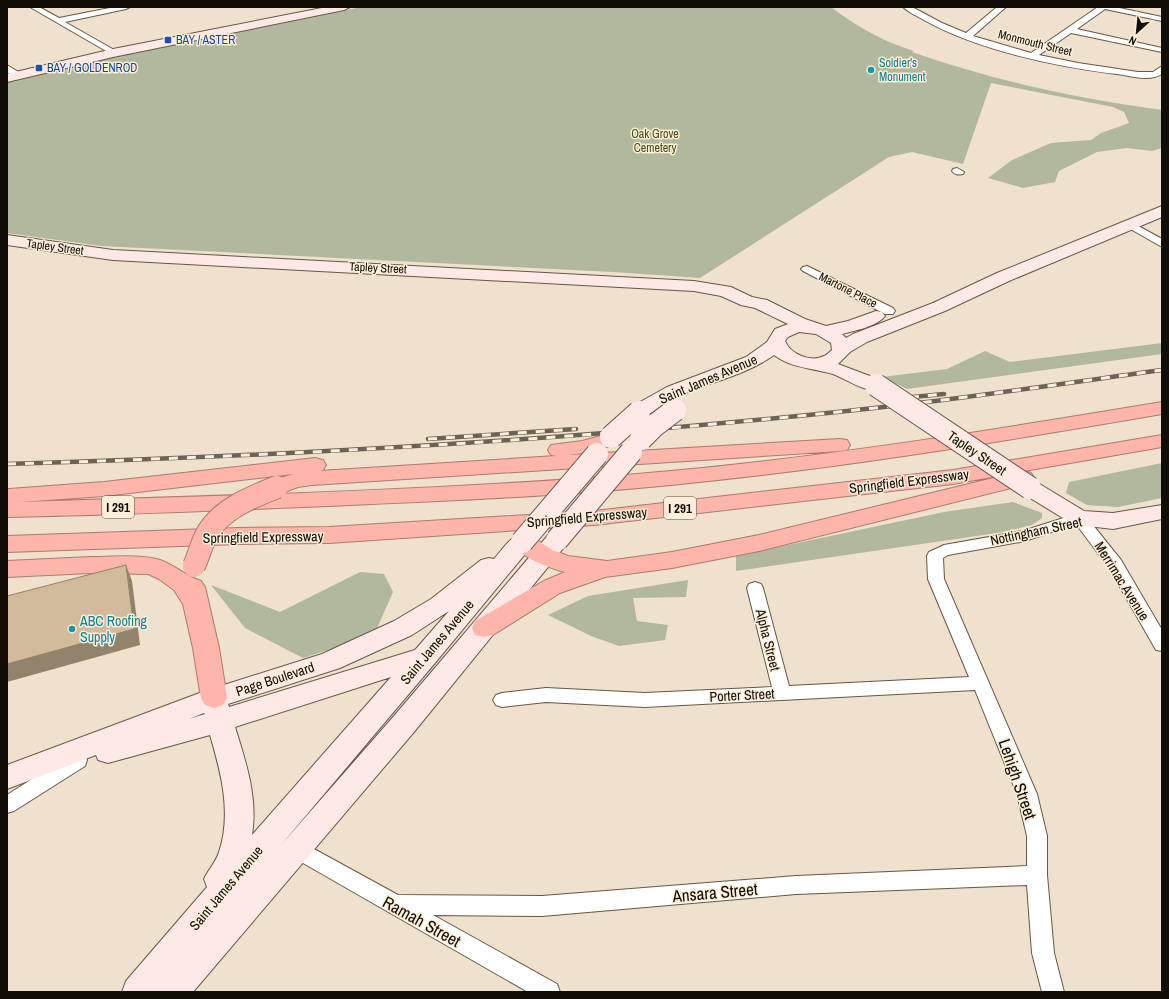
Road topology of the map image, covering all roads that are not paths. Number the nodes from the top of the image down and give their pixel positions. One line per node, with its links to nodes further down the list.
1 (34, 7): 9 (street)
2 (126, 7): 9 (street)
3 (344, 7): 7 (main road)
4 (907, 7): 11 (street, Monmouth Street)
5 (1002, 7): 11 (street)
6 (1103, 7): 8 (street); 10 (street)
7 (321, 9): 13 (main road)
8 (1162, 19)
9 (58, 21): 13 (street)
10 (1070, 30): 12 (street); 14 (street)
11 (968, 36): 14 (street, Monmouth Street)
12 (1162, 50)
13 (113, 53): 17 (main road)
14 (1034, 56): 16 (street, Monmouth Street)
15 (7, 68): 17 (street)
16 (1162, 69)
17 (12, 76)
18 (1162, 211): 19 (main road)
19 (1131, 225): 21 (street); 23 (main road)
20 (7, 240): 24 (main road, Tapley Street)
21 (1162, 244)
22 (807, 269): 25 (street, Martone Place)
23 (1003, 277): 25 (main road); 28 (main road)
24 (747, 301): 26 (main road, Tapley Street); 27 (main road, Tapley Street)
25 (889, 311): 26 (main road)
26 (819, 329): 27 (main road, Saint James Avenue); 28 (main road, Tapley Street)
27 (776, 341): 29 (main road, Tapley Street); 34 (main road, Saint James Avenue, bridge)
28 (842, 351): 29 (main road, Saint James Avenue); 30 (main road, Tapley Street)
29 (806, 362): 30 (main road, Tapley Street); 41 (main road, Saint James Avenue, bridge)
30 (876, 385): 39 (main road, Tapley Street, bridge)
31 (1162, 408): 32 (highway, I 291)
32 (1033, 430): 37 (highway, I 291); 46 (highway, bridge)
33 (1162, 441): 35 (highway, Springfield Expressway / I 291)
34 (605, 444): 36 (highway); 41 (main road, Saint James Avenue, bridge)
35 (1128, 447): 40 (highway, Springfield Expressway / I 291); 43 (highway)
36 (7, 496)
37 (7, 510)
38 (1162, 512): 39 (main road, Nottingham Street)
39 (1079, 518): 44 (street, Nottingham Street); 48 (street, Merrimac Avenue)
40 (7, 544)
41 (541, 546): 43 (highway); 47 (main road, Saint James Avenue); 49 (main road, Saint James Avenue); 53 (main road, Page Boulevard)
42 (7, 568): 46 (highway)
43 (606, 569): 47 (highway)
44 (936, 579): 50 (street, Lehigh Street)
45 (755, 588): 51 (street, Alpha Street)
46 (195, 602): 53 (highway)
47 (484, 628): 49 (main road, Page Boulevard); 57 (main road, Saint James Avenue)
48 (1162, 645)
49 (425, 656): 53 (main road, Page Boulevard); 60 (main road, Saint James Avenue)
50 (981, 683): 51 (street, Porter Street); 58 (street, Lehigh Street)
51 (782, 692): 52 (street, Porter Street)
52 (502, 700)
53 (217, 710): 54 (main road, Page Boulevard); 55 (main road, Page Boulevard); 60 (main road)
54 (78, 760): 55 (main road, Page Boulevard); 56 (street)
55 (7, 778)
56 (7, 805)
57 (296, 849): 59 (street, Ramah Street); 62 (main road, Saint James Avenue)
58 (1036, 875): 59 (street, Ansara Street); 64 (street, Lehigh Street)
59 (393, 905): 63 (street, Ramah Street)
60 (185, 938): 61 (main road, Saint James Avenue)
61 (138, 992)
62 (172, 992)
63 (549, 992)
64 (1054, 992)

